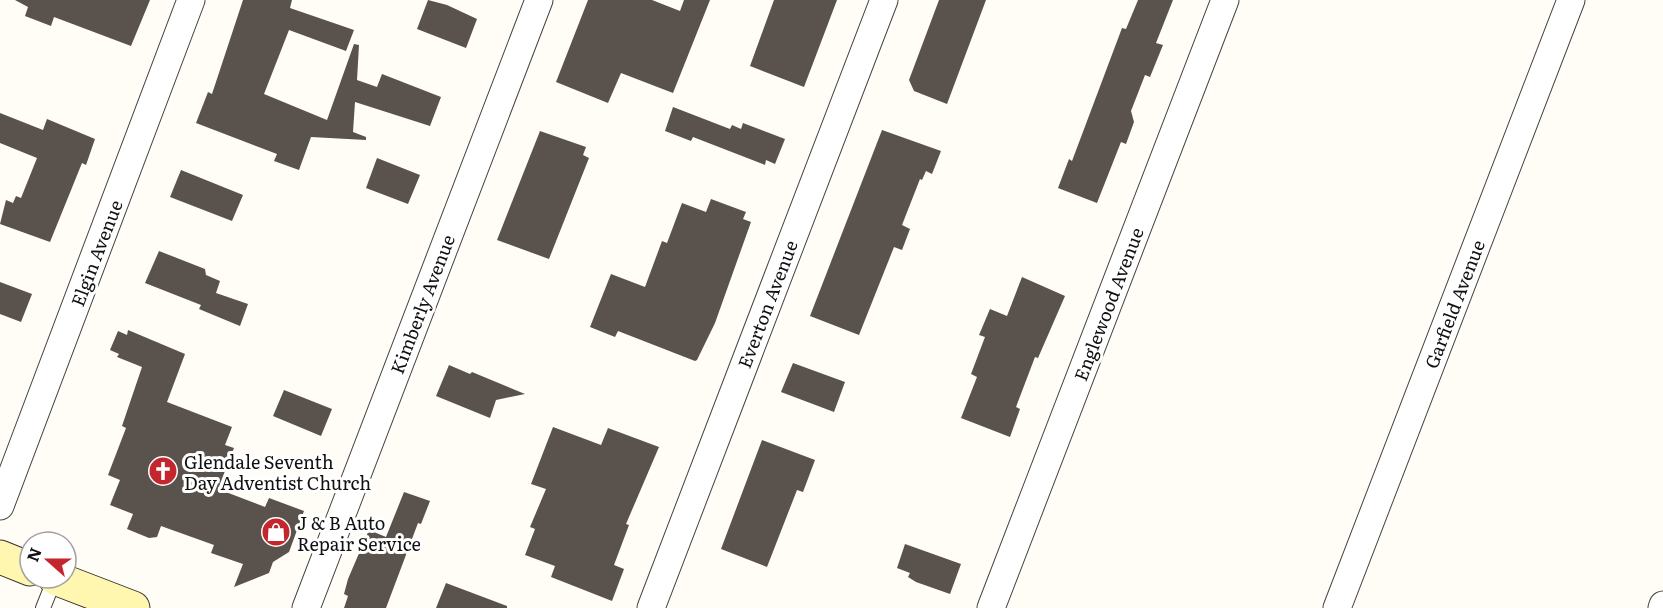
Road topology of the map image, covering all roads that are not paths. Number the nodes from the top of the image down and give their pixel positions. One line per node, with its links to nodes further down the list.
1 (191, 0): 6 (street, Elgin Avenue)
2 (539, 0): 13 (street, Kimberly Avenue)
3 (884, 0): 14 (street, Everton Avenue)
4 (1225, 0): 15 (street, Englewood Avenue)
5 (1571, 0): 16 (street, Garfield Avenue)
6 (0, 506)
7 (0, 557): 8 (main road)
8 (18, 564)
9 (78, 587): 12 (main road)
10 (51, 590): 11 (lane)
11 (44, 608)
12 (134, 608)
13 (306, 608)
14 (651, 608)
15 (991, 608)
16 (1337, 608)

